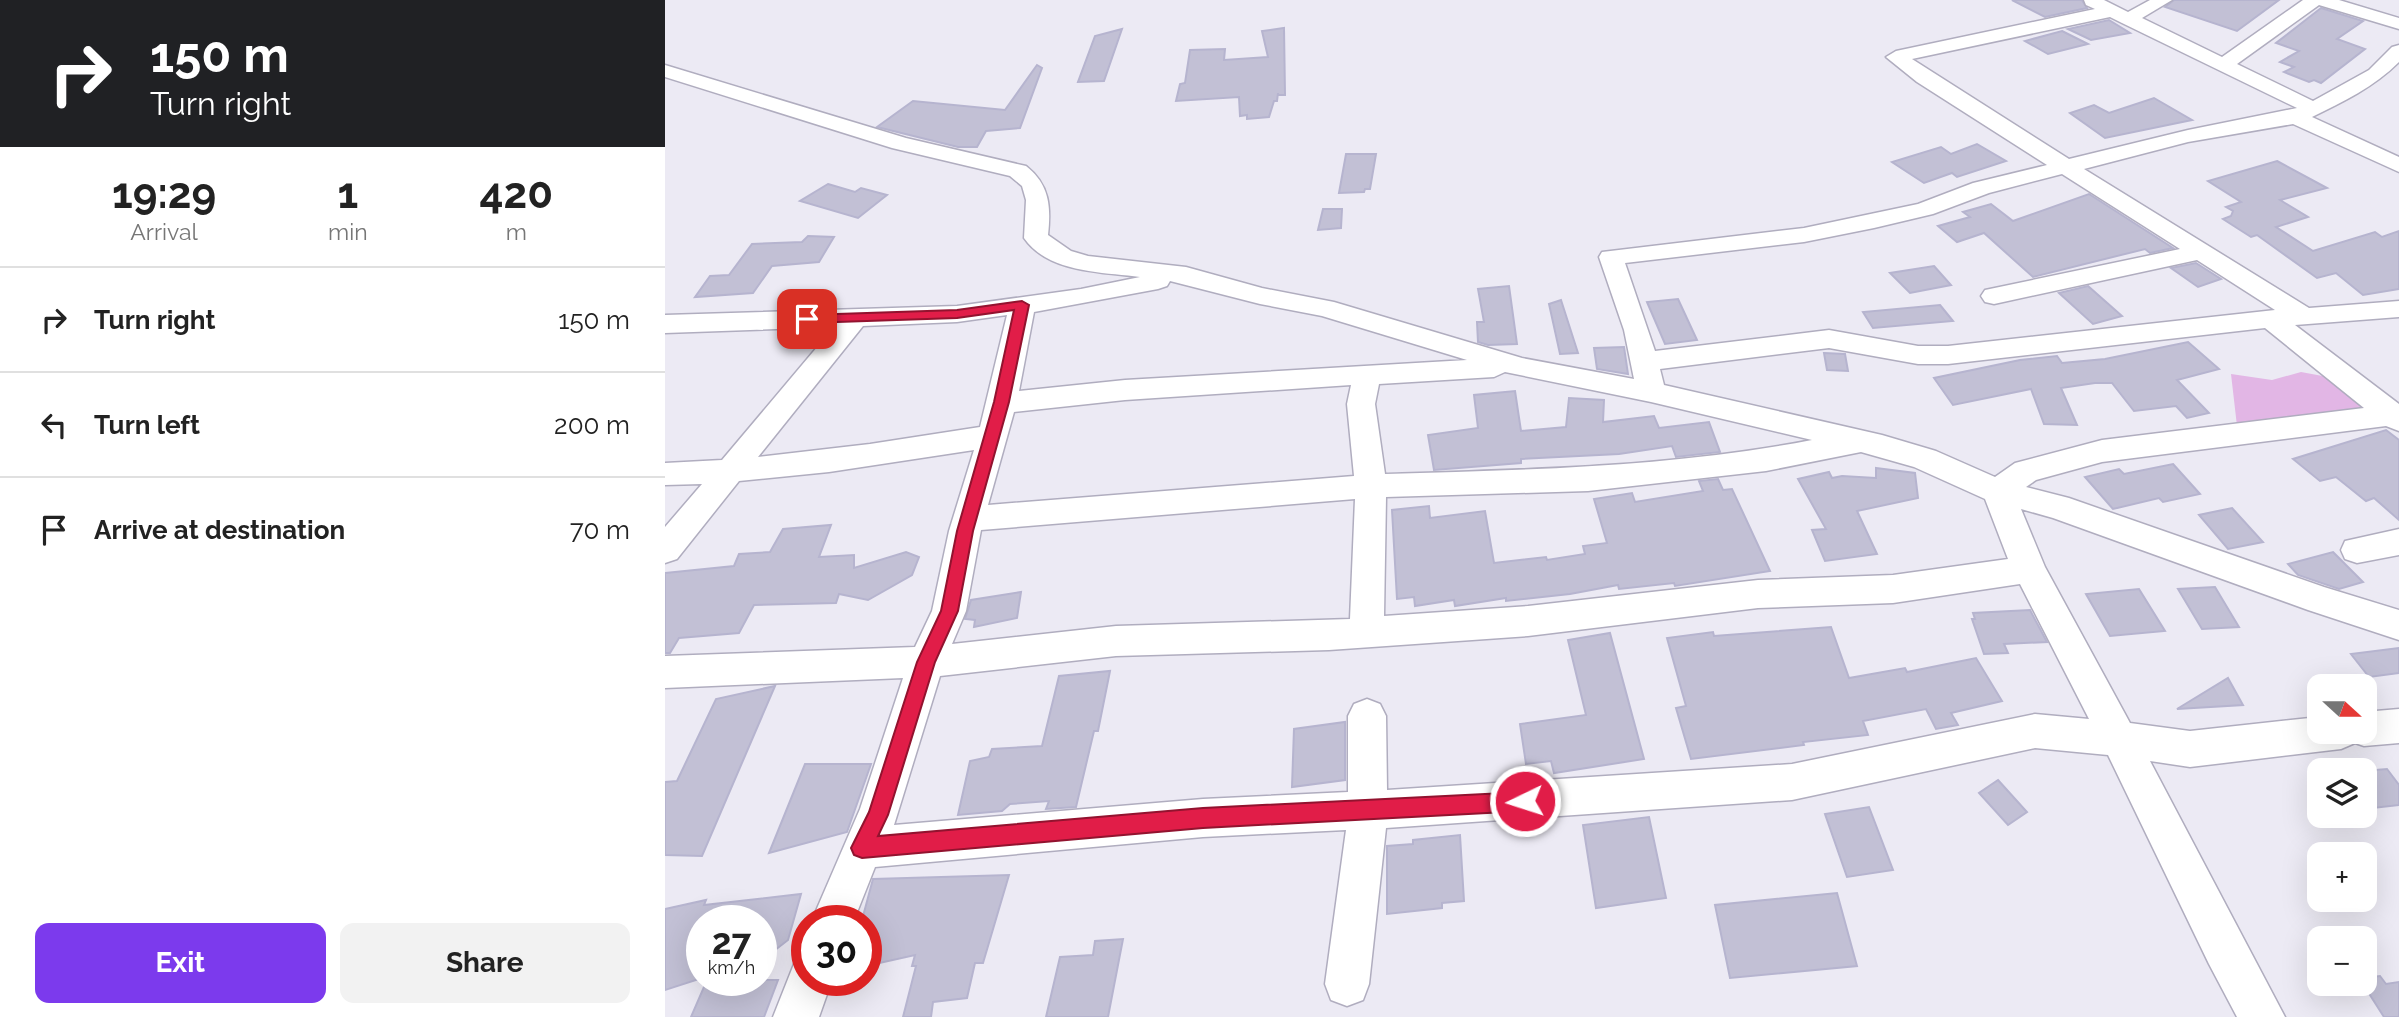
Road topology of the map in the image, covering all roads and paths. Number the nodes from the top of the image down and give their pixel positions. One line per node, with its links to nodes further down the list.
1 (2090, 0): 5 (street)
2 (2163, 0): 5 (street)
3 (2315, 0): 8 (street)
4 (2321, 0): 6 (street)
5 (2119, 15): 8 (street); 11 (street)
6 (2399, 24)
7 (2399, 51): 10 (street)
8 (2224, 65): 10 (street)
9 (665, 71): 14 (street)
10 (2305, 113): 11 (street); 12 (street)
11 (2068, 166): 13 (street); 22 (street)
12 (2399, 166)
13 (2201, 252): 15 (street); 18 (street)
14 (1186, 275): 16 (street); 23 (street)
15 (1994, 296)
16 (1022, 305): 19 (street); 26 (street)
17 (2399, 309): 18 (street)
18 (2300, 314): 20 (street)
19 (856, 317): 21 (street); 30 (street)
20 (2270, 318): 22 (street); 27 (street)
21 (665, 324)
22 (1644, 362): 25 (street)
23 (1520, 367): 24 (street); 25 (street)
24 (1367, 375): 26 (street); 32 (street)
25 (1651, 393): 29 (street)
26 (1002, 402): 28 (street)
27 (2397, 416): 33 (street)
28 (992, 436): 30 (street); 34 (street)
29 (1863, 441): 32 (street); 33 (street)
30 (729, 472): 31 (street); 36 (street)
31 (665, 474)
32 (1371, 486): 34 (street); 40 (street)
33 (1998, 491): 38 (street); 39 (street)
34 (968, 519): 41 (street)
35 (2399, 542): 37 (street)
36 (665, 550)
37 (2357, 550)
38 (2029, 569): 40 (street); 47 (street)
39 (2399, 625)
40 (1366, 632): 41 (street)
41 (926, 662): 42 (street); 49 (street)
42 (665, 671)
43 (1367, 716): 48 (street)
44 (2399, 726): 45 (street)
45 (2377, 728)
46 (2307, 736): 47 (street)
47 (2119, 738): 48 (street); 54 (street)
48 (1368, 811): 49 (street); 51 (street)
49 (862, 848): 50 (street)
50 (839, 905)
51 (1347, 984)
52 (804, 996): 53 (street)
53 (796, 1017)
54 (2262, 1017)

